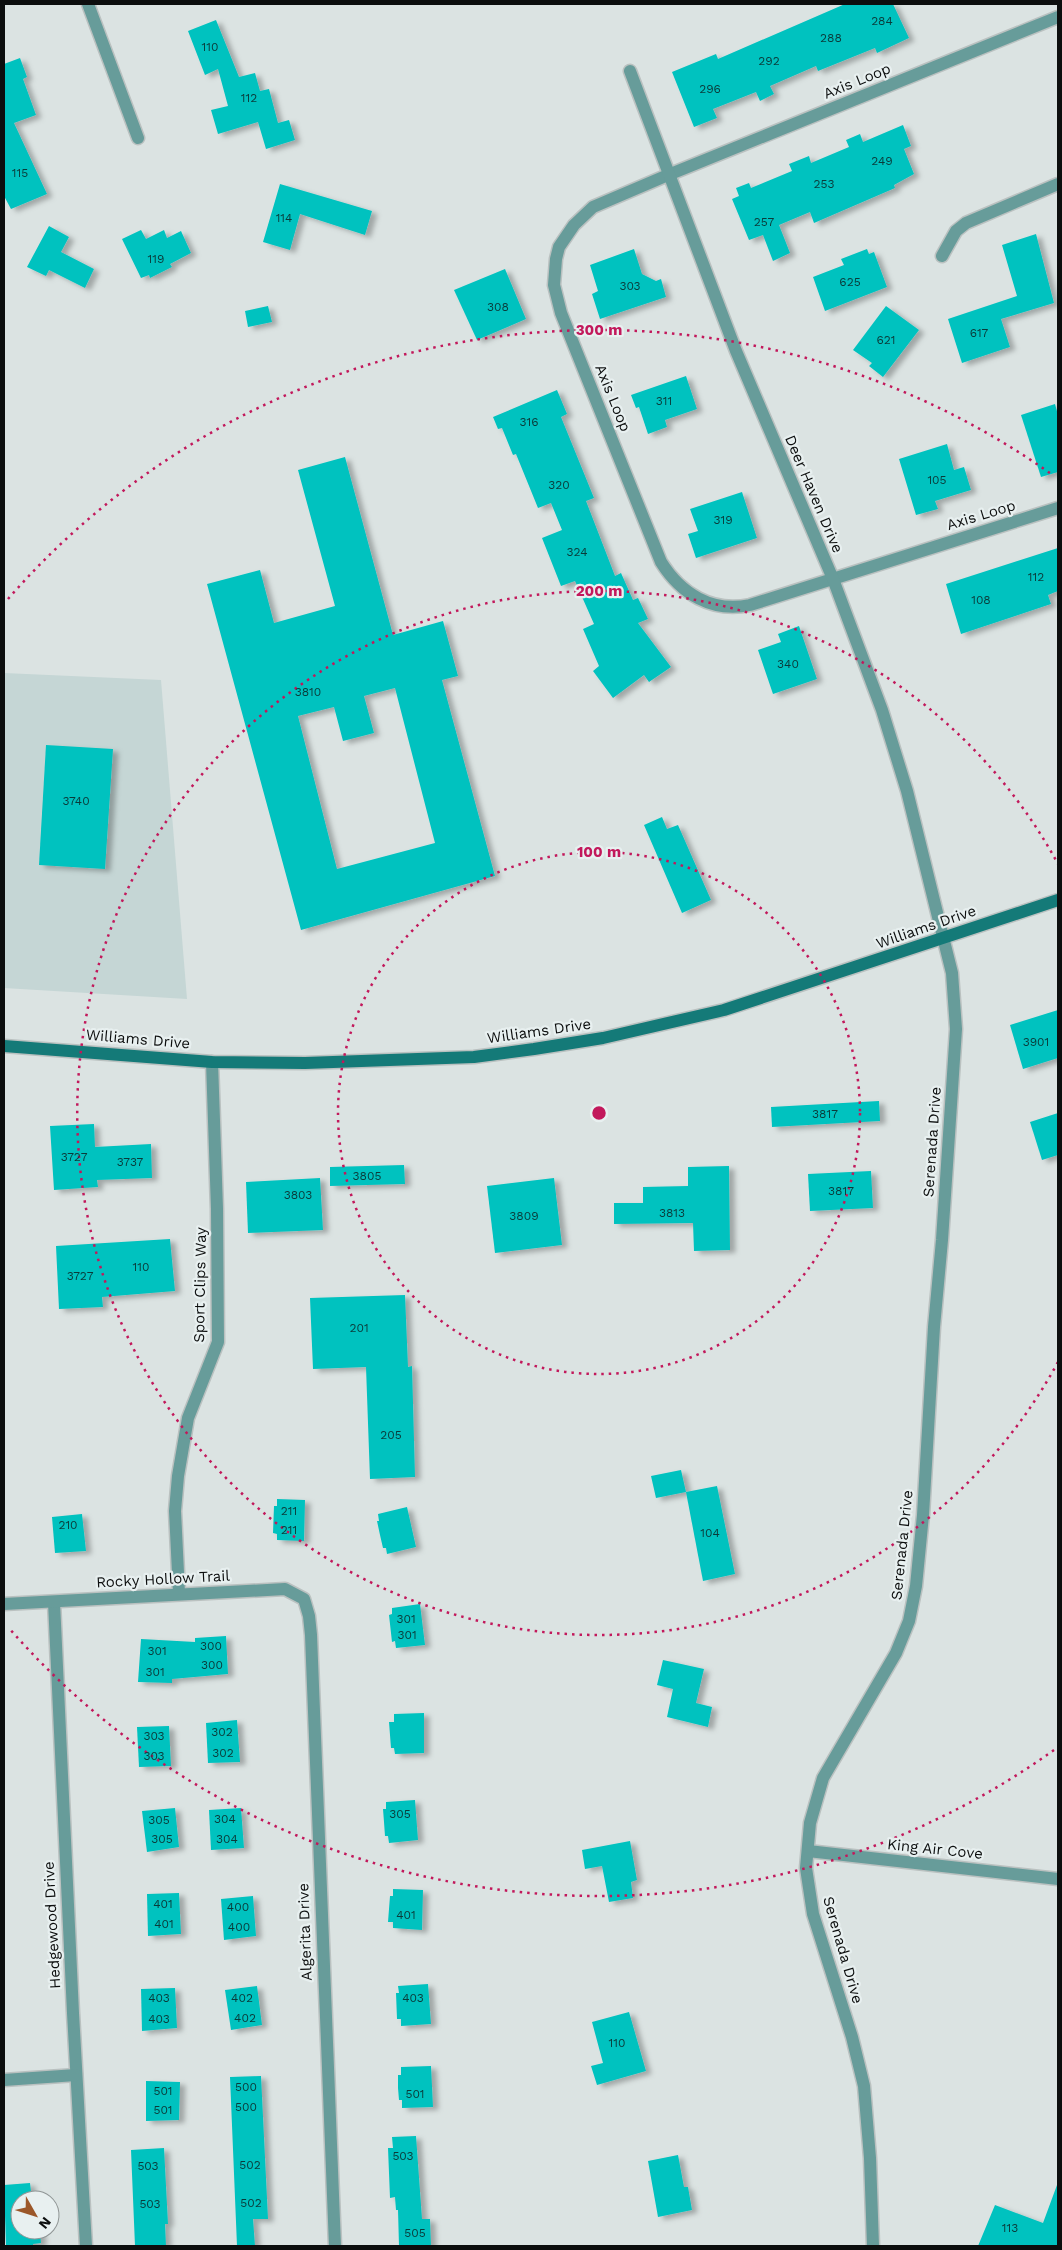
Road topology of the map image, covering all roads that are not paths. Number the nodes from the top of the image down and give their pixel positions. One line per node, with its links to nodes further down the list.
1 (88, 4): 4 (street)
2 (1058, 17): 5 (street, Axis Loop)
3 (630, 71): 5 (street, Deer Haven Drive)
4 (138, 138)
5 (668, 174): 9 (street, Deer Haven Drive); 9 (street, Axis Loop)
6 (1058, 184): 7 (street)
7 (942, 256)
8 (1058, 508): 9 (street, Axis Loop)
9 (833, 578): 11 (street, Deer Haven Drive)
10 (1058, 900): 11 (main road, Williams Drive)
11 (943, 937): 13 (main road, Williams Drive); 18 (street, Serenada Drive)
12 (4, 1046): 13 (main road, Williams Drive)
13 (212, 1062): 14 (street, Sport Clips Way)
14 (179, 1593): 15 (street, Rocky Hollow Trail); 17 (street, Rocky Hollow Trail)
15 (54, 1602): 16 (street, Rocky Hollow Trail); 20 (street, Hedgewood Drive)
16 (4, 1604)
17 (310, 1616): 23 (street, Algerita Drive)
18 (808, 1852): 19 (street, King Air Cove); 24 (street, Serenada Drive)
19 (1058, 1879)
20 (76, 2075): 21 (street); 22 (street, Hedgewood Drive)
21 (4, 2080)
22 (86, 2246)
23 (334, 2246)
24 (872, 2246)

